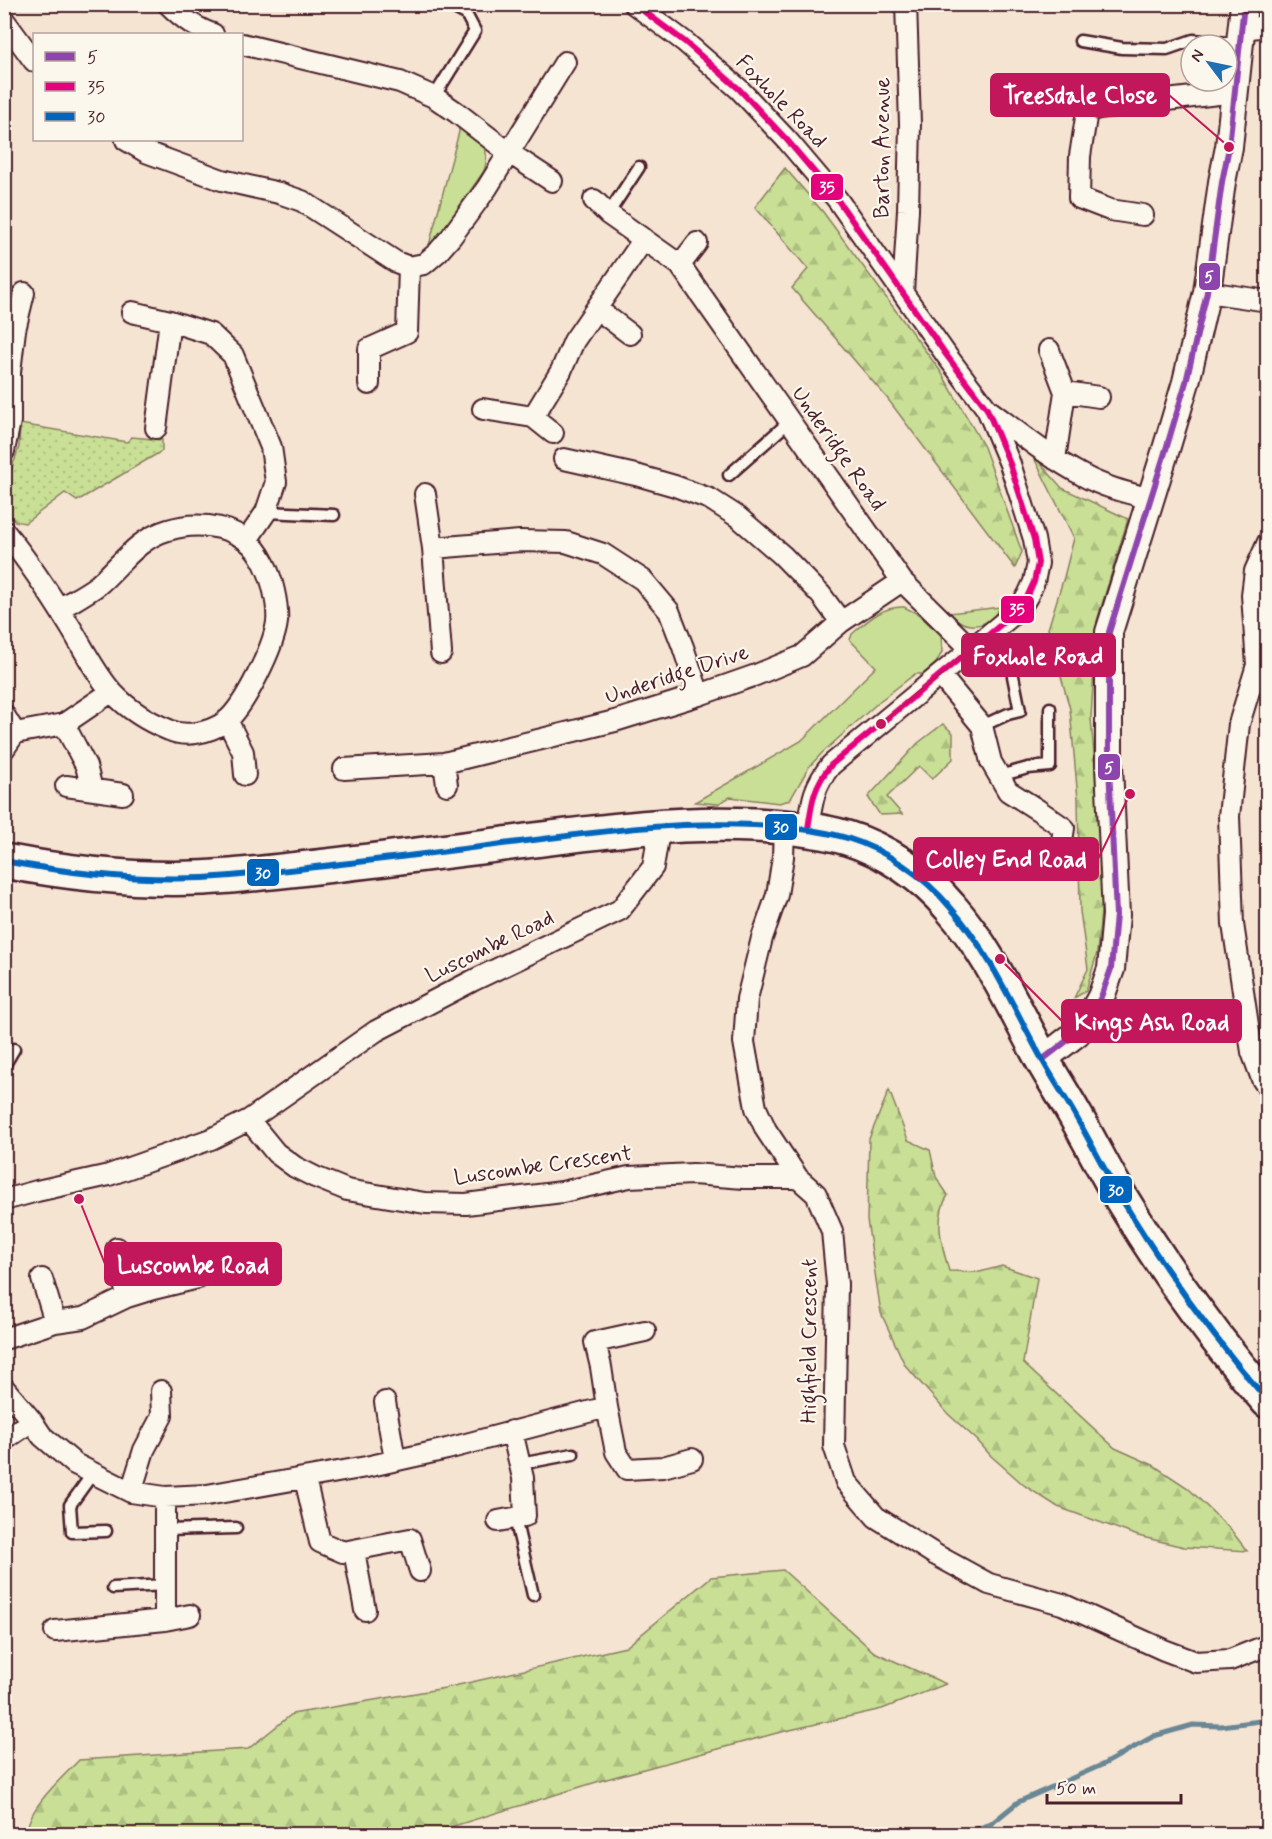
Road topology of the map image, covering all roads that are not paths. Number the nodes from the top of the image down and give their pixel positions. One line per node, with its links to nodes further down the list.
1 (168, 4): 9 (street)
2 (447, 4): 5 (lane)
3 (634, 4): 31 (street, Foxhole Road)
4 (906, 4): 31 (street, Barton Avenue)
5 (469, 9): 17 (lane)
6 (4, 20): 13 (street)
7 (1242, 26): 8 (street); 10 (lane); 12 (street)
8 (1268, 26)
9 (210, 33)
10 (1080, 41)
11 (243, 44): 17 (street)
12 (1239, 59)
13 (33, 60)
14 (565, 62): 19 (street)
15 (1227, 93): 24 (street)
16 (1236, 93): 29 (street)
17 (434, 97): 19 (street)
18 (128, 141): 28 (street)
19 (508, 152): 21 (street); 28 (street)
20 (639, 167): 23 (lane)
21 (552, 181)
22 (594, 200): 23 (street, Underidge Road)
23 (608, 214): 25 (street, Underidge Road)
24 (1143, 215)
25 (644, 240): 27 (street, Underidge Road); 33 (street)
26 (697, 243): 27 (street)
27 (680, 265): 45 (street, Underidge Road)
28 (409, 267): 39 (street)
29 (1207, 292): 32 (street); 53 (street)
30 (24, 293): 36 (street)
31 (903, 293): 42 (street, Foxhole Road)
32 (1268, 301)
33 (597, 309): 37 (street); 44 (street)
34 (132, 312): 35 (street)
35 (170, 321): 46 (street); 54 (street)
36 (10, 330): 48 (street)
37 (630, 334)
38 (1049, 350): 40 (street)
39 (369, 384)
40 (1065, 392): 41 (street); 50 (street)
41 (1099, 397)
42 (987, 409): 50 (street); 64 (street, Foxhole Road)
43 (483, 410): 44 (street)
44 (533, 417): 47 (street)
45 (790, 421): 51 (lane); 60 (street, Underidge Road)
46 (156, 428)
47 (553, 433)
48 (4, 451)
49 (564, 459): 62 (street)
50 (1055, 459): 53 (street)
51 (729, 475)
52 (425, 494): 59 (street)
53 (1151, 499): 90 (street)
54 (266, 512): 55 (lane); 57 (street)
55 (334, 515)
56 (4, 531): 61 (street)
57 (247, 540): 61 (street); 73 (street)
58 (1268, 542): 66 (street)
59 (433, 548): 65 (street); 70 (street)
60 (902, 581): 62 (street, Underidge Drive); 64 (street, Underidge Road)
61 (59, 609): 69 (street)
62 (841, 622): 70 (street, Underidge Drive)
63 (1268, 646): 66 (street)
64 (971, 649): 67 (street, Foxhole Road)
65 (441, 653)
66 (1257, 665): 92 (street)
67 (940, 675): 75 (street); 86 (street, Foxhole Road)
68 (1014, 676): 75 (lane)
69 (111, 692): 73 (street); 74 (street)
70 (699, 695): 77 (street, Underidge Drive)
71 (1050, 708): 80 (lane)
72 (4, 715): 76 (street)
73 (227, 720): 79 (street)
74 (64, 724): 76 (street); 83 (street)
75 (982, 726): 80 (street)
76 (10, 741)
77 (444, 763): 78 (street, Underidge Drive); 81 (street)
78 (344, 769)
79 (245, 776)
80 (999, 776): 87 (street)
81 (447, 785)
82 (66, 786): 83 (street)
83 (92, 789): 84 (street)
84 (123, 794)
85 (660, 826): 86 (highway); 88 (highway); 93 (street, Luscombe Road)
86 (796, 828): 90 (highway); 94 (street, Highfield Crescent)
87 (1060, 854)
88 (4, 861)
89 (14, 1049): 91 (lane)
90 (1042, 1060): 105 (highway)
91 (4, 1066)
92 (1268, 1088)
93 (249, 1120): 94 (street, Luscombe Crescent); 95 (street, Luscombe Road)
94 (798, 1178): 132 (street, Highfield Crescent)
95 (4, 1200)
96 (117, 1248): 99 (street)
97 (198, 1278): 99 (street)
98 (42, 1279): 100 (street)
99 (127, 1297): 100 (street)
100 (56, 1322): 102 (street)
101 (645, 1331): 107 (street)
102 (4, 1339)
103 (4, 1388): 108 (street)
104 (161, 1391): 117 (street)
105 (1268, 1401)
106 (385, 1402): 113 (street)
107 (607, 1407): 109 (street); 112 (street)
108 (32, 1421): 110 (street); 115 (street)
109 (512, 1431): 113 (street); 114 (street)
110 (4, 1440)
111 (573, 1454): 114 (lane)
112 (692, 1459)
113 (395, 1460): 116 (street)
114 (520, 1464): 119 (street)
115 (93, 1473): 117 (street); 122 (lane)
116 (305, 1479): 118 (street); 123 (street)
117 (131, 1492): 118 (street)
118 (165, 1497): 121 (street)
119 (507, 1519): 127 (lane)
120 (236, 1528): 121 (lane)
121 (166, 1530): 125 (street)
122 (106, 1531)
123 (354, 1551): 124 (street); 128 (street)
124 (420, 1570)
125 (165, 1585): 126 (lane); 130 (street)
126 (113, 1588)
127 (533, 1595)
128 (365, 1610)
129 (190, 1615): 130 (street)
130 (165, 1620): 131 (street)
131 (56, 1631)
132 (1268, 1646)

